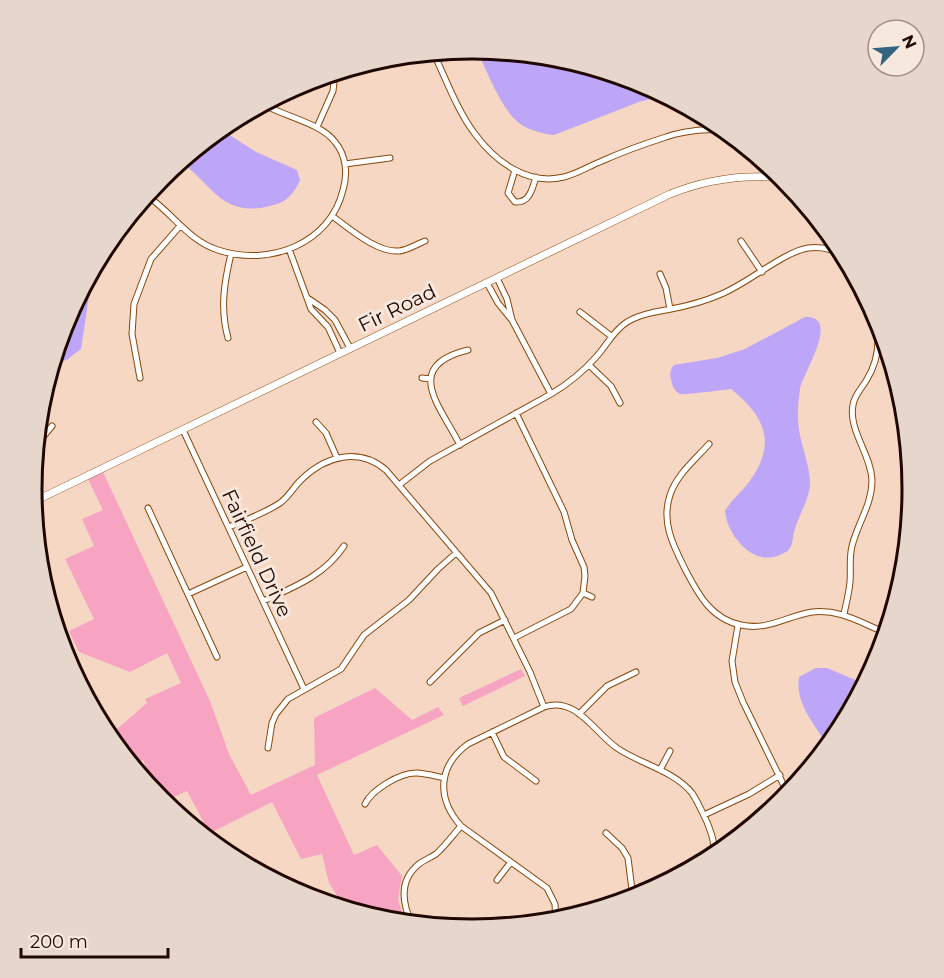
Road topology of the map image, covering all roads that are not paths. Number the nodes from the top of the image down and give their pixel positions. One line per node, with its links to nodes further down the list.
1 (437, 61): 8 (street)
2 (334, 82): 4 (street)
3 (272, 109): 4 (street)
4 (316, 127): 7 (street)
5 (710, 130): 9 (street)
6 (390, 158): 7 (street)
7 (345, 164): 12 (street)
8 (515, 170): 9 (street); 9 (street)
9 (536, 177)
10 (768, 178): 21 (street, Fir Road)
11 (153, 200): 13 (street)
12 (332, 216): 14 (street); 16 (street)
13 (180, 226): 18 (street); 35 (street)
14 (425, 241)
15 (741, 241): 19 (street)
16 (290, 249): 18 (street); 23 (street)
17 (830, 250): 19 (street)
18 (231, 254): 28 (street)
19 (762, 272): 24 (street)
20 (660, 274): 24 (street)
21 (496, 278): 22 (street, Fir Road); 26 (street)
22 (487, 283): 26 (street); 30 (street, Fir Road)
23 (308, 298): 30 (street); 33 (street)
24 (670, 309): 27 (street)
25 (580, 312): 27 (street)
26 (512, 320): 38 (street)
27 (611, 336): 34 (street)
28 (228, 338)
29 (878, 347): 32 (street)
30 (350, 348): 33 (street, Fir Road)
31 (468, 350): 37 (street)
32 (877, 352): 49 (street)
33 (340, 353): 43 (street, Fir Road)
34 (589, 365): 38 (street); 39 (street)
35 (140, 378)
36 (422, 378): 37 (street)
37 (431, 379): 46 (street)
38 (551, 394): 40 (street)
39 (620, 403)
40 (516, 413): 46 (street); 58 (street)
41 (316, 422): 47 (street)
42 (52, 426): 44 (street)
43 (183, 430): 51 (street, Fir Road); 53 (street, Fairfield Drive)
44 (46, 433)
45 (709, 444): 63 (street)
46 (460, 445): 48 (street)
47 (337, 458): 48 (street); 53 (street)
48 (399, 485): 55 (street)
49 (872, 486): 50 (street); 61 (street)
50 (880, 486)
51 (42, 498)
52 (148, 508): 57 (street)
53 (229, 527): 56 (street, Fairfield Drive)
54 (344, 546): 60 (street)
55 (456, 553): 62 (street); 69 (street)
56 (247, 567): 57 (street); 60 (street, Fairfield Drive)
57 (188, 594): 66 (street)
58 (583, 594): 59 (street); 65 (street)
59 (592, 597)
60 (263, 601): 69 (street, Fairfield Drive)
61 (844, 614): 63 (street); 64 (street)
62 (505, 620): 65 (street); 68 (street)
63 (738, 625): 76 (street)
64 (878, 629)
65 (513, 638): 70 (street)
66 (217, 657)
67 (636, 672): 71 (street)
68 (430, 682)
69 (304, 689): 73 (street)
70 (544, 707): 71 (street); 72 (street)
71 (579, 714): 75 (street)
72 (492, 732): 77 (street); 78 (street)
73 (268, 748)
74 (670, 751): 75 (street)
75 (660, 770): 81 (street)
76 (780, 775): 79 (street); 81 (street)
77 (444, 778): 80 (street); 82 (street)
78 (536, 782)
79 (784, 785)
80 (364, 804)
81 (704, 815): 84 (street)
82 (461, 826): 85 (street); 89 (street)
83 (606, 833): 87 (street)
84 (714, 845)
85 (511, 862): 86 (street); 88 (street)
86 (497, 880)
87 (632, 888)
88 (555, 911)
89 (408, 914)

